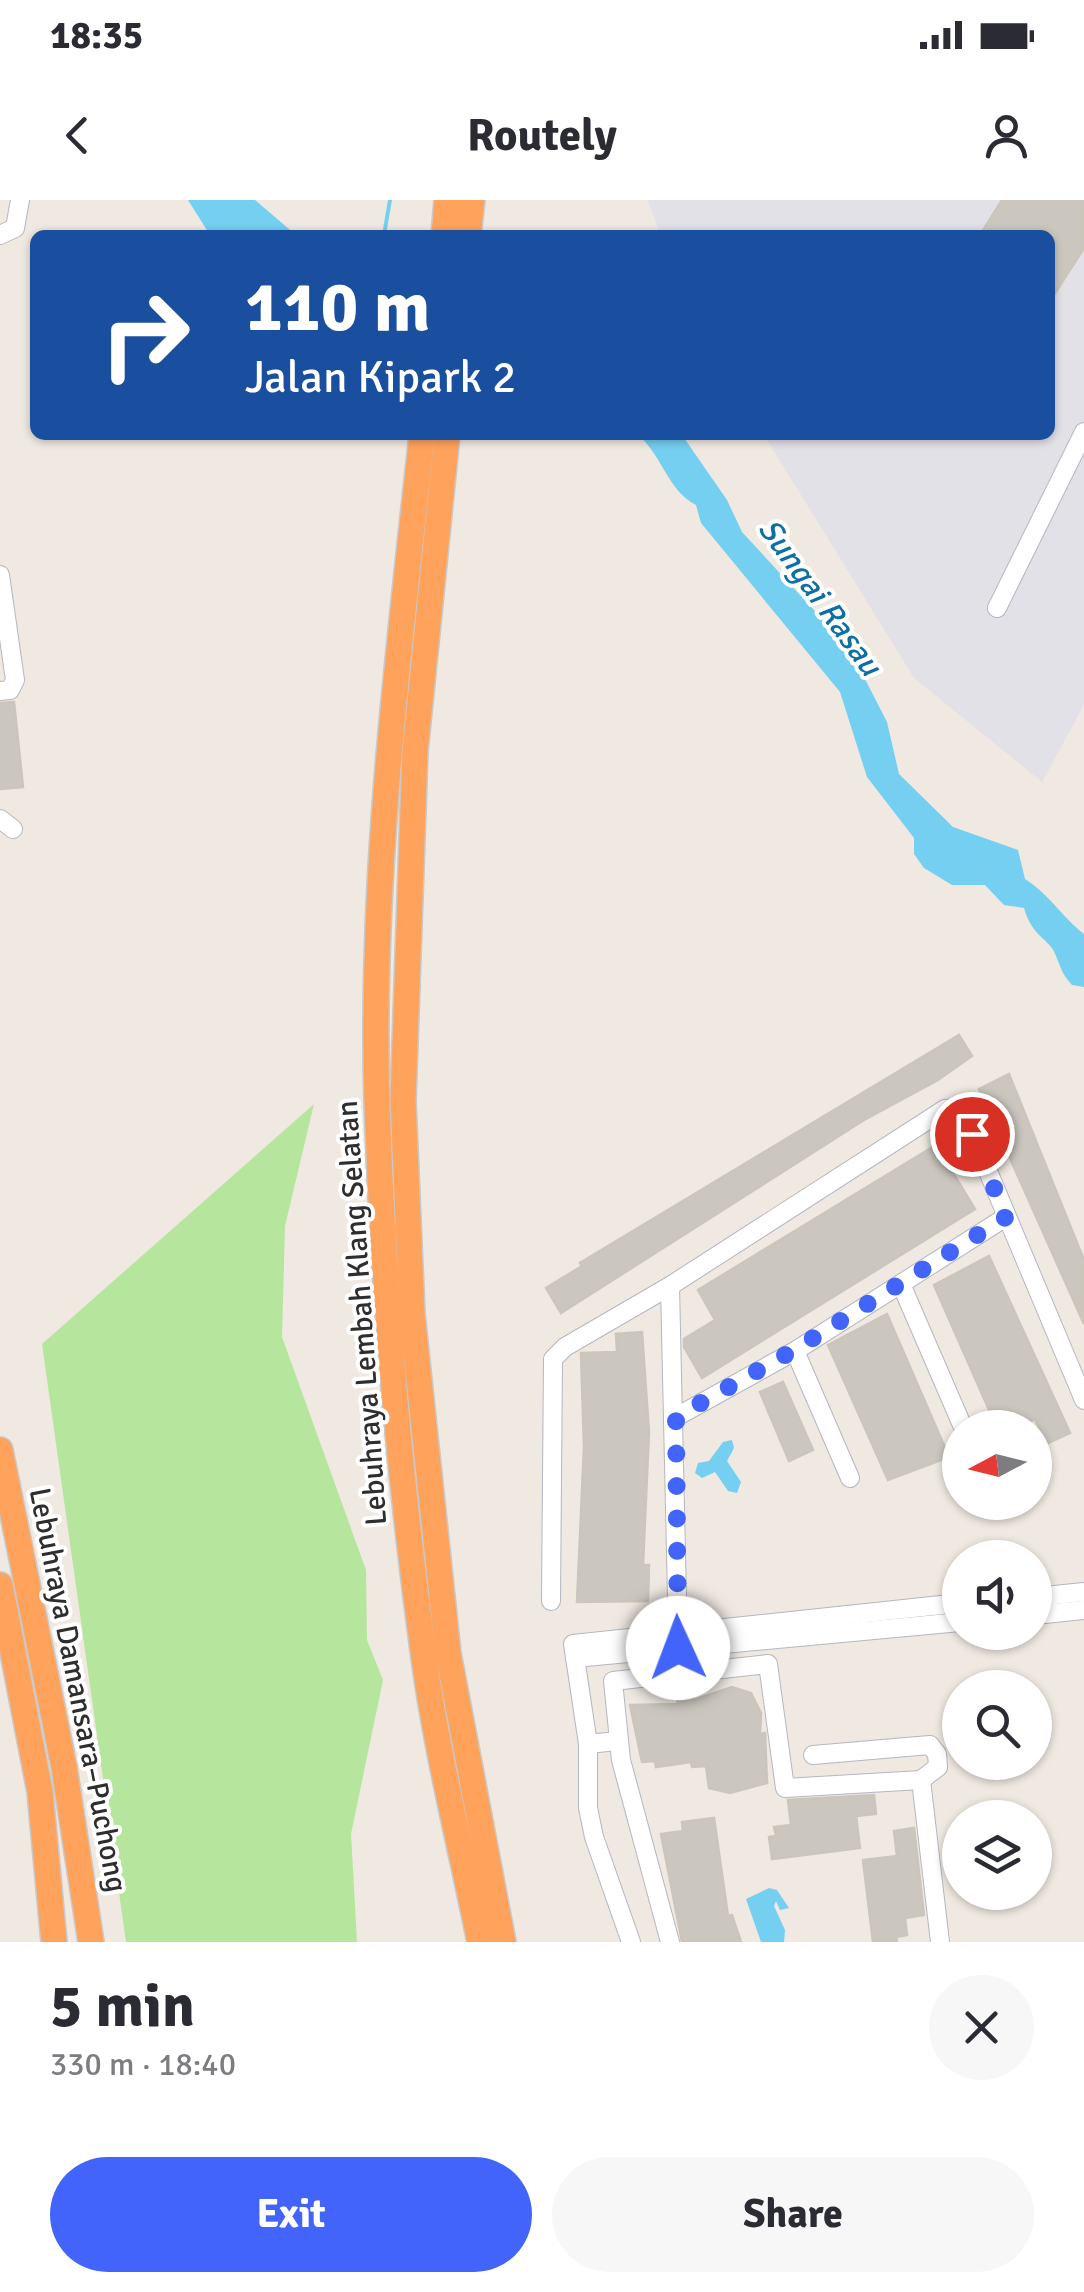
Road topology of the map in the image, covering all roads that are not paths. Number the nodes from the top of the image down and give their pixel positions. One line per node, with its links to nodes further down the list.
1 (20, 200): 4 (street)
2 (472, 200): 3 (highway)
3 (455, 224)
4 (0, 235)
5 (1084, 432): 8 (street)
6 (422, 440): 38 (highway, Lebuhraya Lembah Klang Selatan)
7 (447, 440): 39 (highway, Lebuhraya Lembah Klang Selatan)
8 (1080, 455): 10 (street)
9 (0, 574): 11 (street)
10 (996, 608)
11 (0, 691)
12 (1006, 1217): 13 (street); 14 (street); 16 (street)
13 (901, 1284): 15 (street); 17 (street)
14 (670, 1286): 18 (street); 24 (street)
15 (794, 1350): 18 (street); 20 (street)
16 (1084, 1400)
17 (956, 1410)
18 (676, 1417): 29 (street)
19 (0, 1450): 37 (highway, Lebuhraya Damansara–Puchong)
20 (850, 1478)
21 (0, 1585): 36 (highway, Lebuhraya Damansara–Puchong)
22 (1084, 1592): 23 (street)
23 (1052, 1595)
24 (551, 1601)
25 (942, 1605): 29 (street)
26 (1084, 1610): 27 (street)
27 (1052, 1613)
28 (942, 1624): 30 (street)
29 (678, 1639): 30 (street); 33 (street)
30 (766, 1641): 31 (street)
31 (768, 1664): 32 (street); 35 (street)
32 (617, 1741): 33 (street); 41 (street)
33 (588, 1744): 40 (street)
34 (813, 1754): 35 (street)
35 (921, 1780): 42 (street)
36 (54, 1942)
37 (91, 1942)
38 (480, 1942)
39 (503, 1942)
40 (631, 1942)
41 (670, 1942)
42 (940, 1942)

